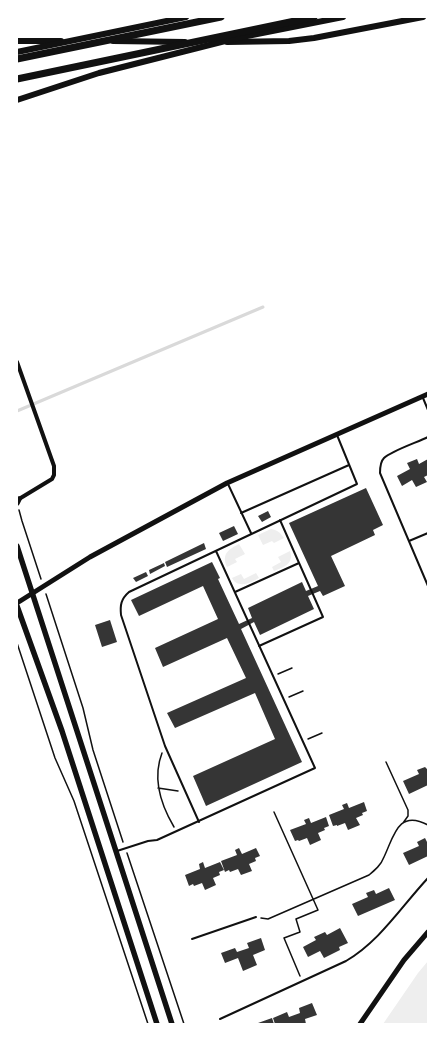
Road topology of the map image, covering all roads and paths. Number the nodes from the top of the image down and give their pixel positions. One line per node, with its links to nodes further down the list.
1 (186, 17): 7 (main road)
2 (221, 17): 8 (highway)
3 (314, 17): 9 (highway)
4 (343, 17): 10 (main road)
5 (423, 17): 6 (main road)
6 (17, 41)
7 (17, 52)
8 (17, 59)
9 (17, 79)
10 (17, 100)
11 (17, 362): 19 (street)
12 (428, 394): 13 (street)
13 (422, 397): 14 (lane); 15 (street)
14 (428, 410)
15 (336, 434): 17 (lane); 18 (street)
16 (428, 437): 24 (lane)
17 (349, 465): 20 (lane); 21 (lane)
18 (227, 483): 20 (lane); 28 (street)
19 (18, 500): 28 (path)
20 (241, 512): 23 (lane)
21 (280, 520): 23 (lane); 27 (lane)
22 (428, 533): 24 (lane)
23 (251, 534): 26 (lane)
24 (409, 541): 29 (lane)
25 (17, 546): 31 (main road)
26 (216, 550): 30 (lane); 41 (lane)
27 (299, 563): 30 (lane); 34 (lane)
28 (43, 586): 31 (street); 50 (path)
29 (428, 586)
30 (234, 592): 34 (lane)
31 (33, 593): 32 (street); 51 (main road)
32 (17, 604): 60 (main road)
33 (17, 643): 59 (path)
34 (259, 646): 36 (lane)
35 (292, 668): 36 (path)
36 (273, 677): 38 (lane)
37 (303, 691): 38 (path)
38 (284, 700): 40 (lane)
39 (322, 733): 40 (path)
40 (302, 741): 46 (lane)
41 (165, 746): 43 (path); 44 (lane)
42 (386, 762): 47 (path)
43 (158, 788): 44 (path); 49 (path)
44 (186, 792): 46 (lane)
45 (274, 812): 53 (path)
46 (199, 822): 49 (lane)
47 (403, 823): 48 (path); 53 (path)
48 (428, 825)
49 (176, 832): 50 (lane)
50 (126, 848): 51 (lane); 62 (path)
51 (116, 851): 61 (main road)
52 (428, 878): 57 (lane)
53 (313, 899): 54 (path); 57 (path)
54 (256, 917): 56 (lane)
55 (428, 932): 63 (street)
56 (192, 939)
57 (302, 981): 58 (lane)
58 (220, 1019)
59 (148, 1024)
60 (157, 1024)
61 (172, 1024)
62 (184, 1024)
63 (360, 1024)

